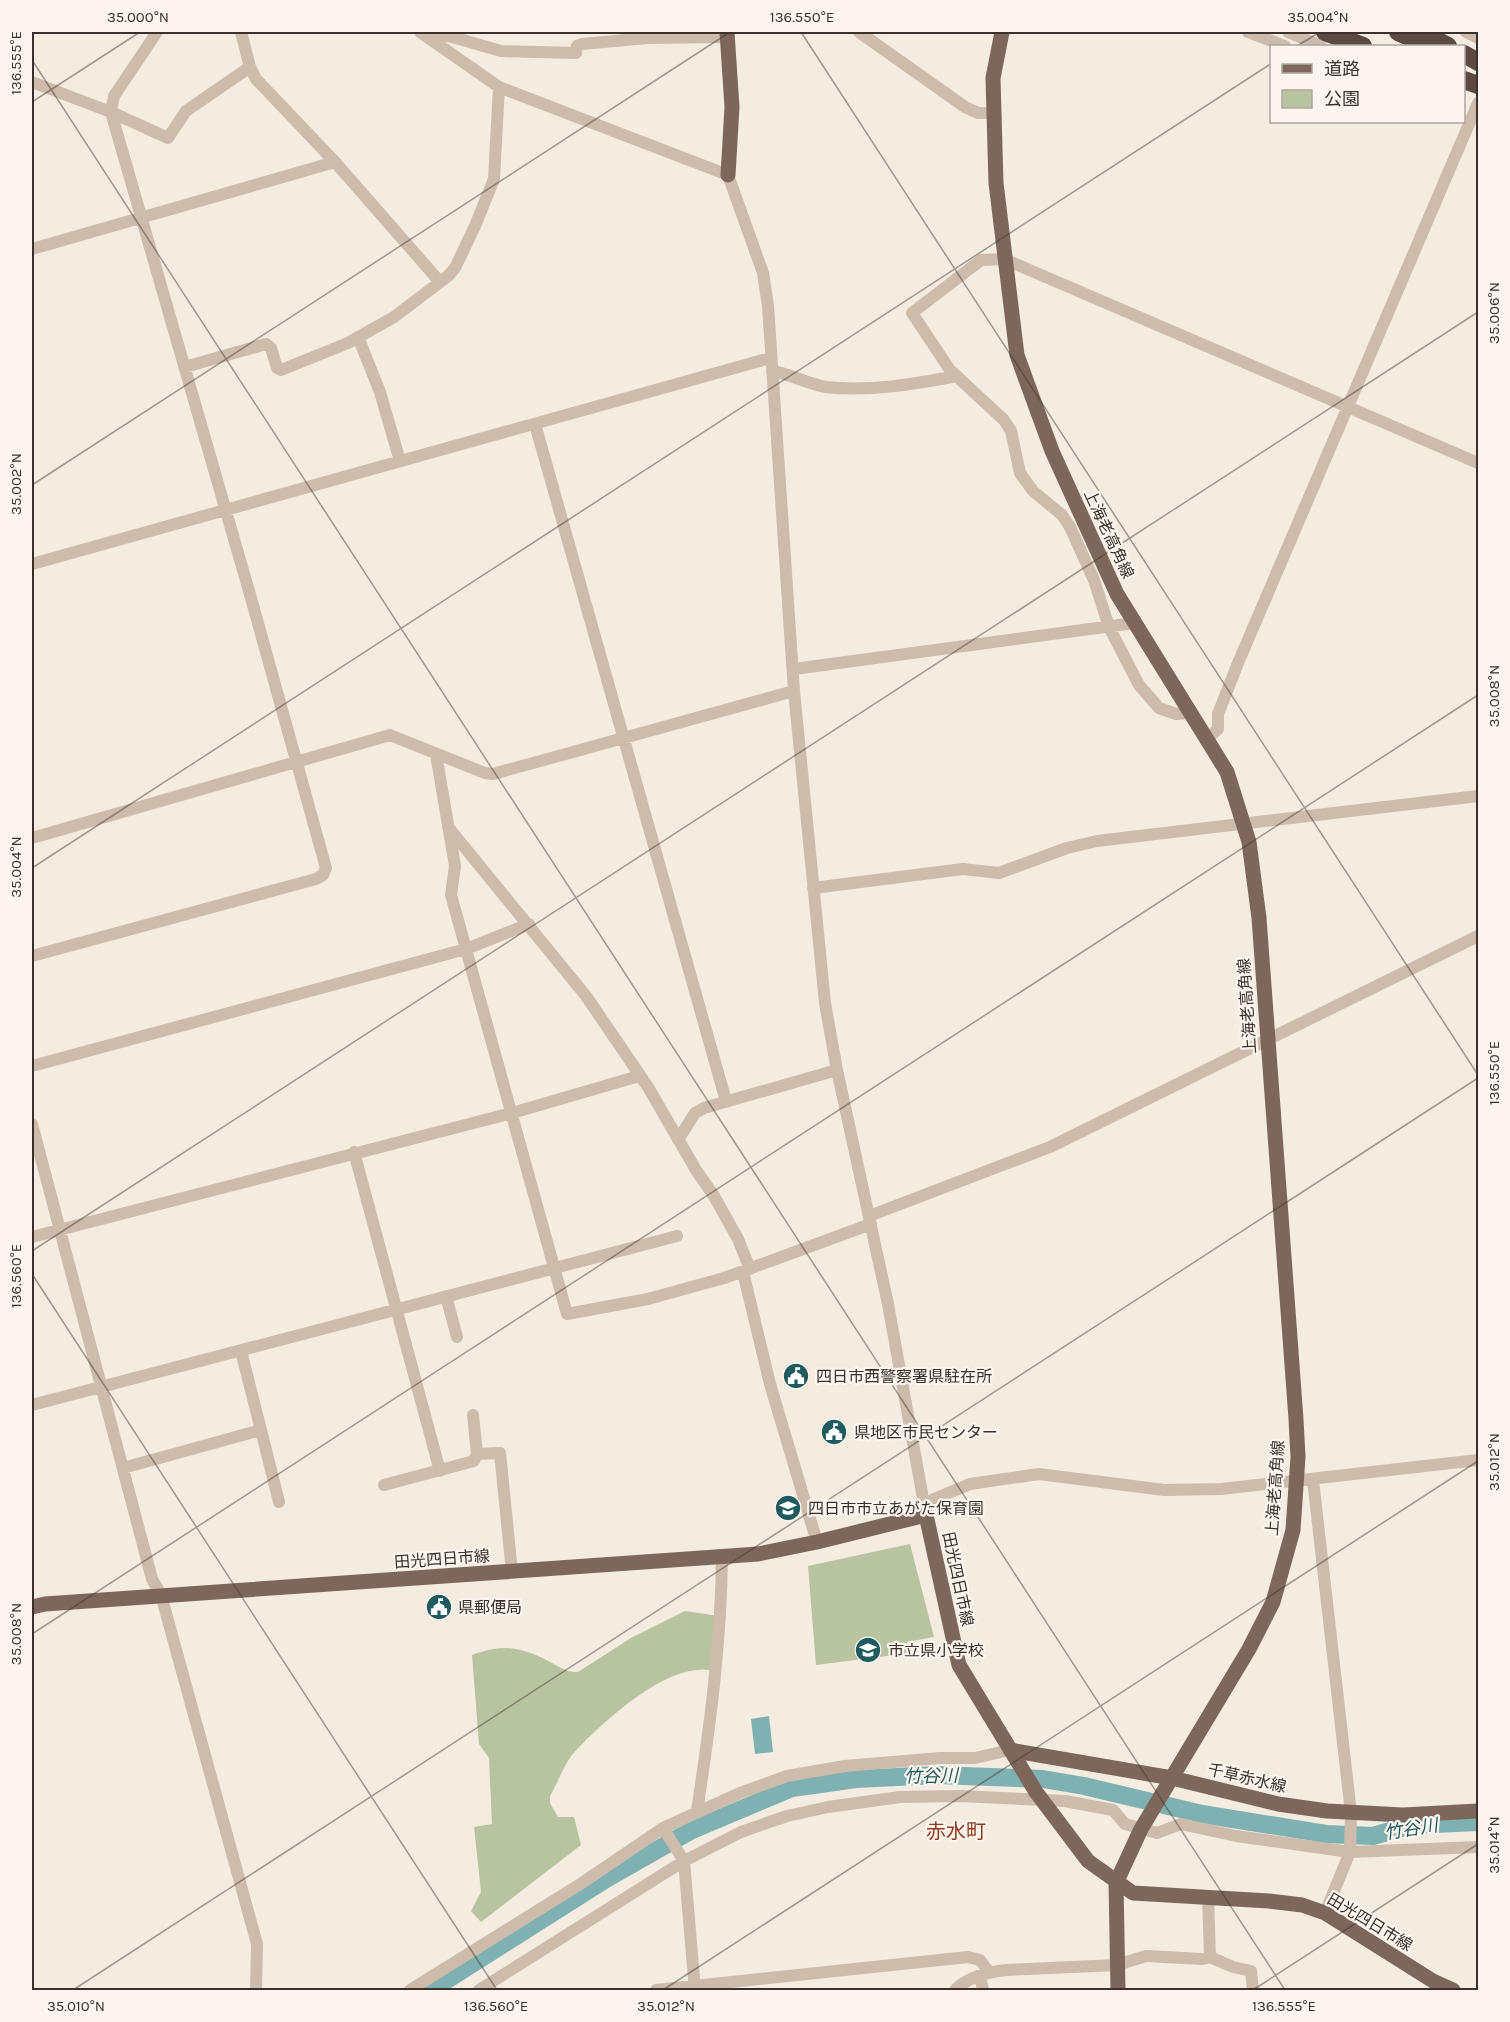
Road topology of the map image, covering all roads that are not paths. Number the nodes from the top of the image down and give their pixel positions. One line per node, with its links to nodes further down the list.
1 (157, 32): 27 (street)
2 (241, 32): 22 (street)
3 (859, 32): 28 (street)
4 (1002, 32): 28 (main road, 上海老高角線)
5 (1248, 32): 14 (street)
6 (1287, 32): 15 (street)
7 (1325, 32): 16 (highway)
8 (1398, 32): 17 (highway)
9 (1420, 32): 18 (highway)
10 (1466, 32): 13 (street)
11 (727, 34): 12 (street); 31 (main road)
12 (425, 35): 25 (street)
13 (1479, 38)
14 (1282, 45)
15 (1319, 45)
16 (1360, 45)
17 (1427, 45)
18 (1446, 45)
19 (1465, 55): 20 (highway)
20 (1479, 62)
21 (1465, 63): 23 (highway)
22 (250, 67): 27 (street); 30 (street)
23 (1479, 70)
24 (32, 82): 27 (street)
25 (500, 87): 31 (street); 35 (street)
26 (1478, 104): 29 (street)
27 (111, 112): 32 (street)
28 (994, 113): 34 (main road, 上海老高角線)
29 (1471, 119): 41 (street)
30 (335, 162): 32 (street); 35 (street)
31 (728, 175): 37 (street)
32 (143, 218): 33 (street); 38 (street)
33 (32, 249)
34 (1004, 259): 40 (street); 41 (street); 47 (main road, 上海老高角線)
35 (440, 282): 36 (street)
36 (358, 337): 38 (street); 43 (street)
37 (770, 358): 39 (street); 42 (street)
38 (185, 367): 45 (street)
39 (772, 371): 40 (street); 49 (street)
40 (957, 376): 48 (street)
41 (1347, 408): 44 (street); 53 (street)
42 (535, 423): 43 (street); 52 (street)
43 (400, 461): 45 (street)
44 (1479, 463)
45 (225, 509): 46 (street); 55 (street)
46 (32, 564)
47 (1134, 623): 48 (street); 51 (main road, 上海老高角線)
48 (1109, 627): 49 (street); 51 (street)
49 (794, 669): 50 (street)
50 (794, 691): 52 (street); 60 (street)
51 (1190, 713): 53 (main road, 上海老高角線)
52 (624, 739): 54 (street); 69 (street)
53 (1207, 739): 57 (main road, 上海老高角線)
54 (436, 754): 55 (street); 58 (street)
55 (295, 761): 59 (street); 64 (street)
56 (1479, 796): 57 (street)
57 (1245, 825): 60 (street); 65 (main road, 上海老高角線)
58 (447, 826): 61 (street); 63 (street)
59 (32, 838)
60 (813, 888): 67 (street)
61 (529, 924): 63 (street); 68 (street)
62 (1479, 936): 65 (street)
63 (466, 949): 66 (street); 70 (street)
64 (32, 956)
65 (1268, 1041): 74 (street); 93 (main road, 上海老高角線)
66 (32, 1066)
67 (837, 1070): 69 (street); 74 (street)
68 (639, 1076): 70 (street); 72 (street)
69 (726, 1101): 72 (street)
70 (512, 1113): 73 (street); 78 (street)
71 (32, 1124): 75 (street)
72 (678, 1140): 79 (street)
73 (354, 1152): 75 (street); 81 (street)
74 (870, 1220): 79 (street); 96 (street)
75 (59, 1230): 77 (street); 84 (street)
76 (677, 1236): 78 (street)
77 (32, 1237)
78 (553, 1268): 79 (street); 80 (street)
79 (747, 1271): 97 (street)
80 (446, 1296): 81 (street); 82 (street)
81 (396, 1309): 83 (street); 91 (street)
82 (457, 1336)
83 (241, 1351): 84 (street); 87 (street)
84 (101, 1387): 85 (street); 90 (street)
85 (32, 1405)
86 (473, 1415): 88 (street)
87 (261, 1430): 90 (street); 95 (street)
88 (477, 1454): 91 (street); 99 (street)
89 (1479, 1460): 92 (street)
90 (123, 1468): 100 (street)
91 (440, 1471): 94 (street)
92 (1313, 1480): 93 (street); 107 (street)
93 (1297, 1482): 96 (street); 103 (main road, 上海老高角線)
94 (384, 1485)
95 (279, 1502)
96 (925, 1511): 97 (main road, 田光四日市線); 102 (main road, 田光四日市線)
97 (817, 1542): 98 (main road, 田光四日市線)
98 (722, 1557): 99 (main road, 田光四日市線); 105 (street)
99 (512, 1572): 100 (main road, 田光四日市線)
100 (161, 1594): 101 (main road, 田光四日市線); 121 (street)
101 (32, 1607)
102 (1012, 1754): 103 (main road, 千草赤水線); 104 (main road, 田光四日市線); 105 (street)
103 (1169, 1783): 107 (main road, 千草赤水線); 108 (main road, 上海老高角線)
104 (1039, 1796): 108 (street); 112 (street); 113 (main road, 田光四日市線)
105 (698, 1811): 109 (street)
106 (1479, 1811): 107 (main road, 千草赤水線)
107 (1351, 1817): 111 (street)
108 (1142, 1828): 111 (street); 113 (main road, 上海老高角線)
109 (664, 1830): 112 (street); 122 (street)
110 (1479, 1847): 111 (street)
111 (1350, 1852): 115 (street)
112 (684, 1861): 120 (street); 123 (street)
113 (1116, 1883): 114 (main road, 田光四日市線); 117 (main road, 上海老高角線)
114 (1208, 1897): 115 (main road, 田光四日市線); 116 (street)
115 (1325, 1913): 119 (main road, 田光四日市線)
116 (1210, 1957): 117 (street); 128 (street)
117 (1117, 1965): 118 (street); 127 (main road, 上海老高角線)
118 (984, 1974): 120 (street); 125 (street); 126 (street)
119 (1433, 1986): 129 (main road, 田光四日市線)
120 (695, 1988): 124 (street)
121 (256, 1990)
122 (410, 1990)
123 (479, 1990)
124 (656, 1990)
125 (955, 1990)
126 (983, 1990)
127 (1118, 1990)
128 (1252, 1990)
129 (1453, 1990)

